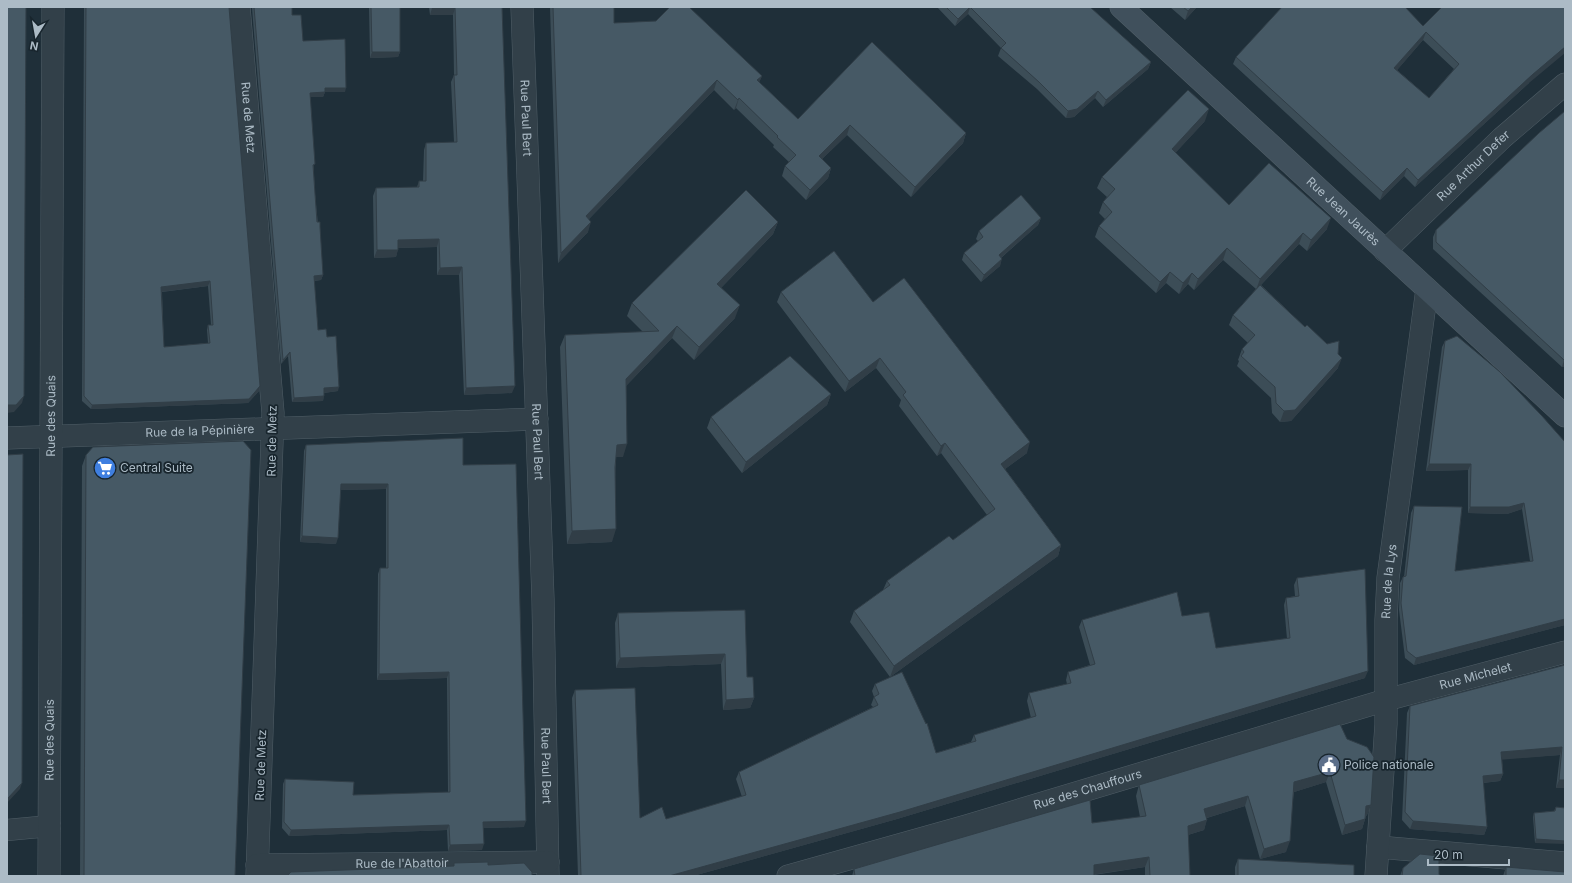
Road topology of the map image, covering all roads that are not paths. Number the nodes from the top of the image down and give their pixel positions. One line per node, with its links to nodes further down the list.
1 (53, 7): 11 (street, Rue des Quais)
2 (239, 7): 10 (street, Rue de Metz)
3 (522, 7): 9 (street, Rue Paul Bert)
4 (1120, 7): 6 (main road, Rue Jean Jaurès)
5 (1565, 84): 6 (street, Rue Arthur Defer)
6 (1385, 251): 7 (main road, Rue Jean Jaurès)
7 (1427, 289): 8 (main road, Rue Jean Jaurès); 14 (street, Rue de la Lys)
8 (1563, 412)
9 (537, 419): 10 (street, Rue de la Pépinière); 19 (street, Rue Paul Bert)
10 (273, 428): 11 (street, Rue de la Pépinière); 20 (street, Rue de Metz)
11 (51, 436): 12 (street, Rue de la Pépinière); 15 (street, Rue des Quais)
12 (7, 438)
13 (1565, 652): 14 (street, Rue Michelet)
14 (1386, 700): 17 (street, Rue de la Lys); 22 (street, Rue des Chauffours)
15 (50, 826): 16 (street); 21 (street, Rue des Quais)
16 (7, 830)
17 (1378, 847): 18 (street); 23 (street, Rue de la Lys)
18 (1565, 863)
19 (548, 869): 20 (street, Rue de l'Abattoir)
20 (257, 870)
21 (49, 876)
22 (788, 876)
23 (1376, 876)

